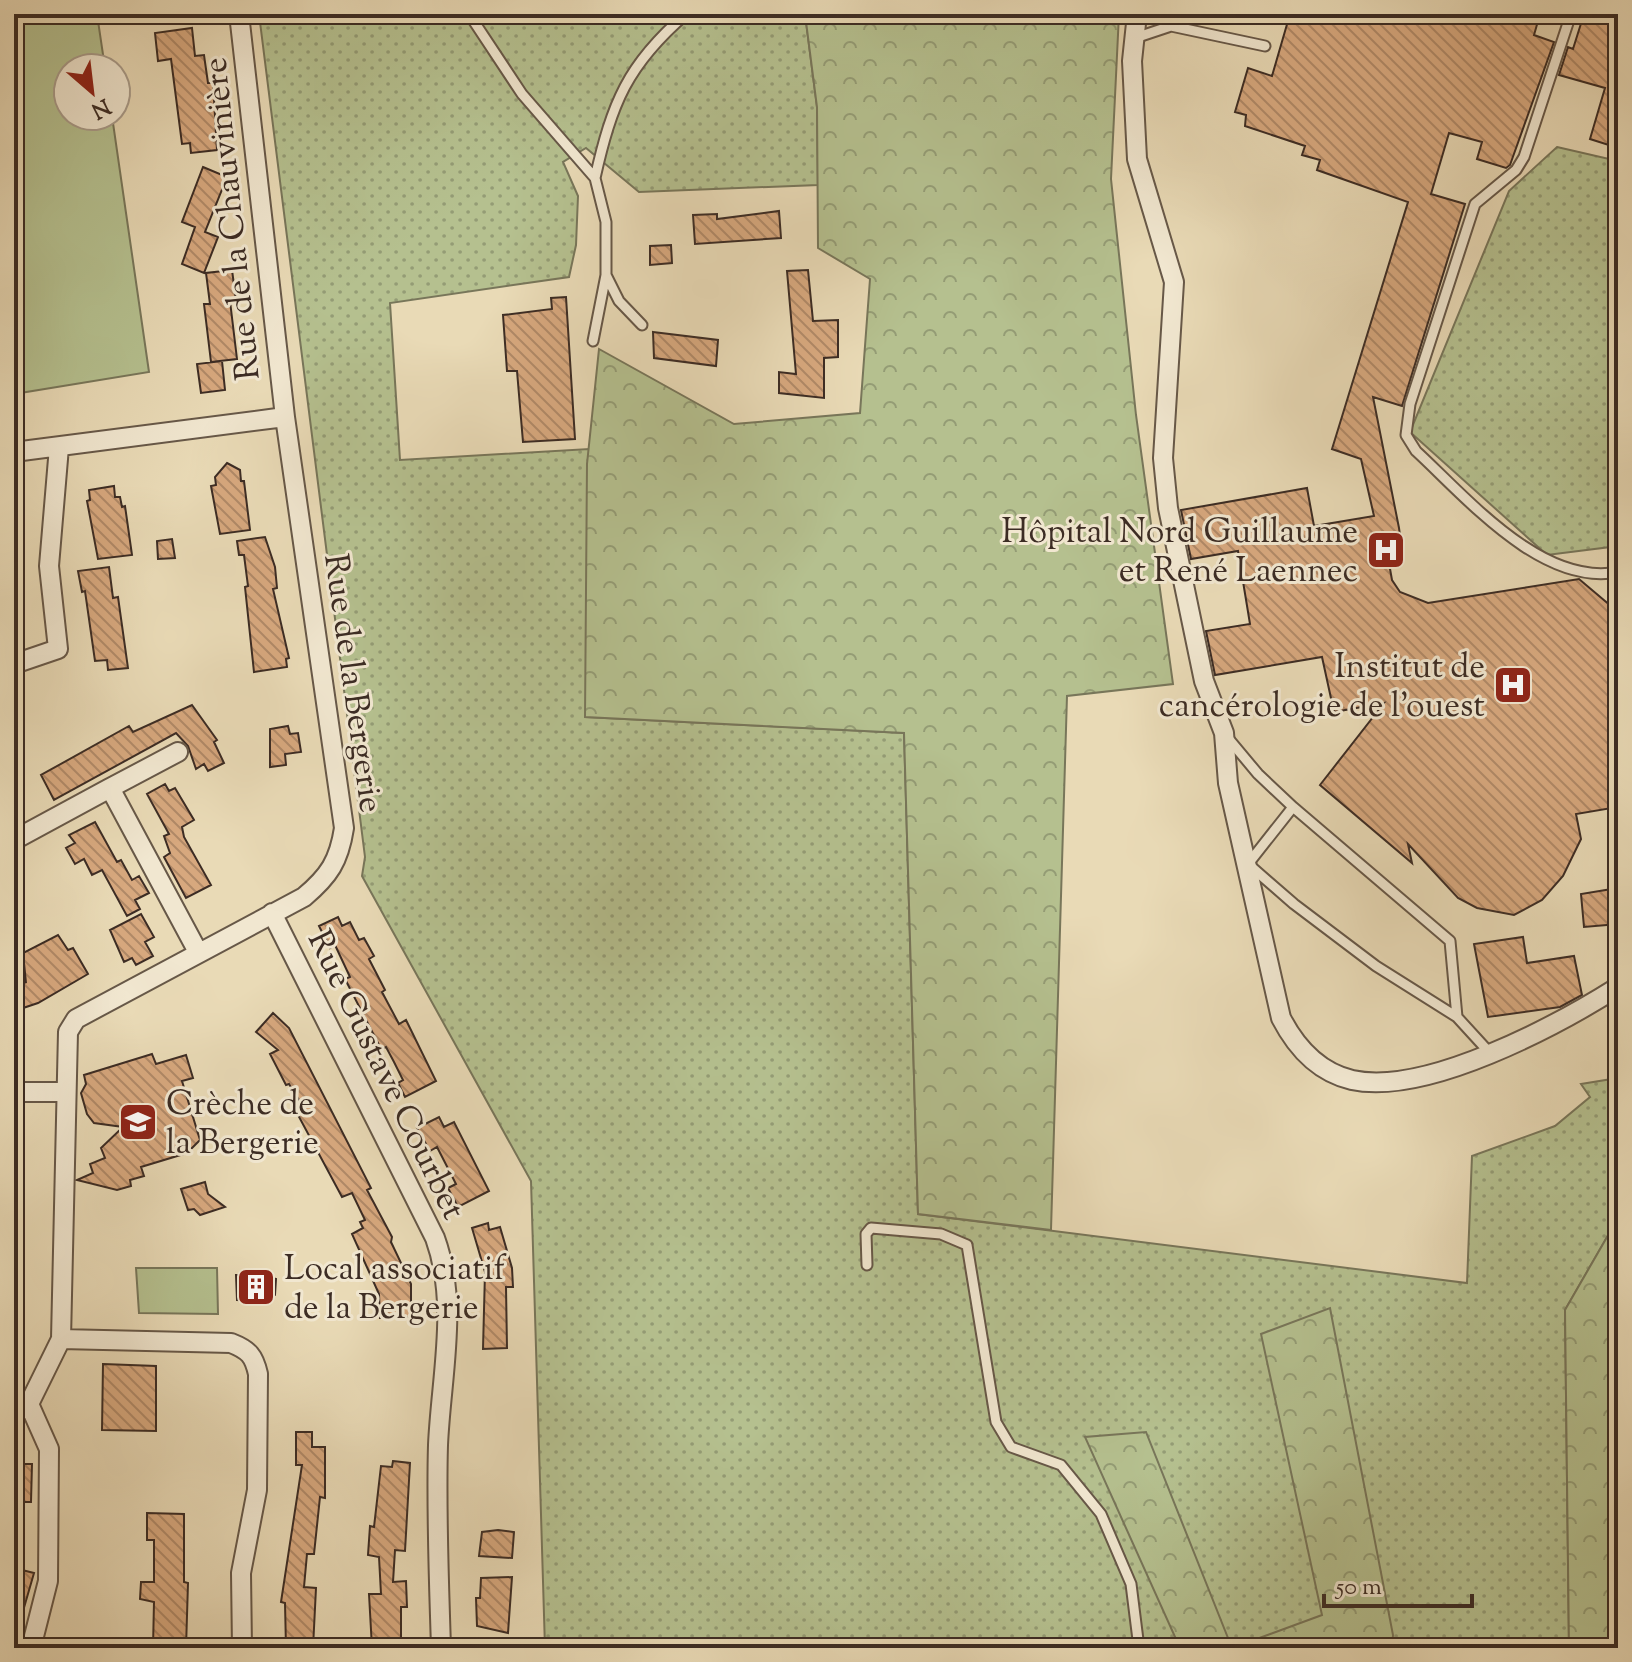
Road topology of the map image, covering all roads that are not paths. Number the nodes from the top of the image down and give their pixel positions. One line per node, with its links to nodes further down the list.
1 (239, 14): 12 (street, Rue de la Chauvinière)
2 (469, 14): 8 (lane)
3 (686, 14): 8 (lane)
4 (1137, 14): 6 (street)
5 (1571, 14): 15 (lane)
6 (1135, 38): 7 (lane); 17 (street)
7 (1265, 46)
8 (595, 178): 9 (lane)
9 (606, 275): 10 (lane); 11 (lane)
10 (642, 325)
11 (593, 341)
12 (285, 417): 13 (street); 23 (street, Rue de la Bergerie)
13 (59, 447): 14 (street); 16 (street)
14 (14, 452)
15 (1618, 572)
16 (14, 664)
17 (1224, 733): 20 (lane); 22 (street)
18 (178, 752): 19 (street)
19 (110, 788): 21 (street); 24 (street)
20 (1293, 807): 22 (lane); 26 (lane)
21 (14, 840)
22 (1248, 864): 26 (lane); 27 (street)
23 (272, 913): 24 (street, Rue de la Bergerie); 35 (street, Rue Gustave Courbet)
24 (198, 952): 29 (street, Rue de la Bergerie)
25 (1618, 987): 27 (street)
26 (1457, 1017): 27 (lane)
27 (1489, 1052)
28 (14, 1092): 29 (street)
29 (65, 1092): 31 (street, Rue de la Bergerie)
30 (867, 1265): 36 (lane)
31 (61, 1339): 32 (street, Rue de la Bergerie); 34 (street)
32 (21, 1410): 33 (street)
33 (26, 1644)
34 (242, 1648)
35 (441, 1648)
36 (1139, 1648)

